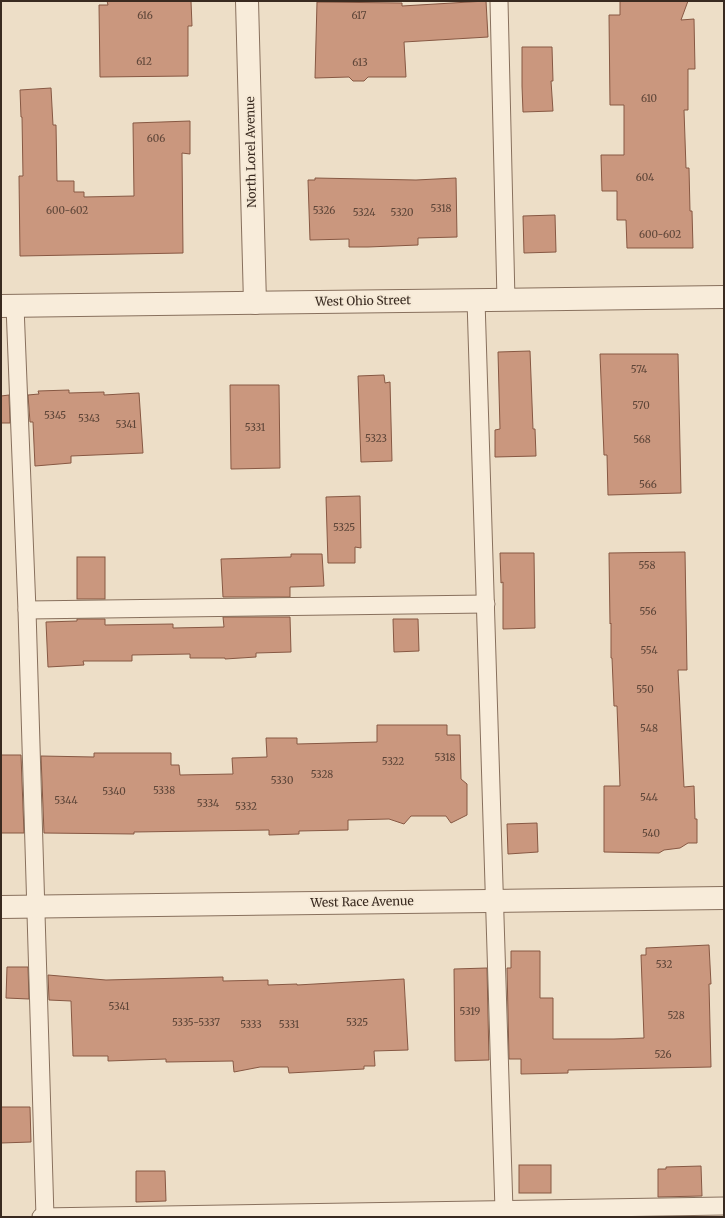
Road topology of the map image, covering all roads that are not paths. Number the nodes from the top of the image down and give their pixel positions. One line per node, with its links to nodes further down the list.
1 (248, 1): 6 (street, North Lorel Avenue)
2 (499, 1): 5 (lane)
3 (724, 297): 5 (street, West Ohio Street)
4 (476, 300): 5 (street, West Ohio Street); 6 (street, West Ohio Street); 8 (lane)
5 (506, 300)
6 (255, 303): 7 (street, West Ohio Street)
7 (8, 306): 9 (lane)
8 (486, 604): 9 (lane); 11 (lane)
9 (28, 610): 12 (lane)
10 (724, 898): 11 (street, West Race Avenue)
11 (495, 900): 12 (street, West Race Avenue); 15 (lane)
12 (36, 906): 13 (street, West Race Avenue); 17 (lane)
13 (1, 907)
14 (724, 1206): 15 (lane)
15 (504, 1210): 17 (lane)
16 (41, 1217): 17 (lane)
17 (45, 1217)

